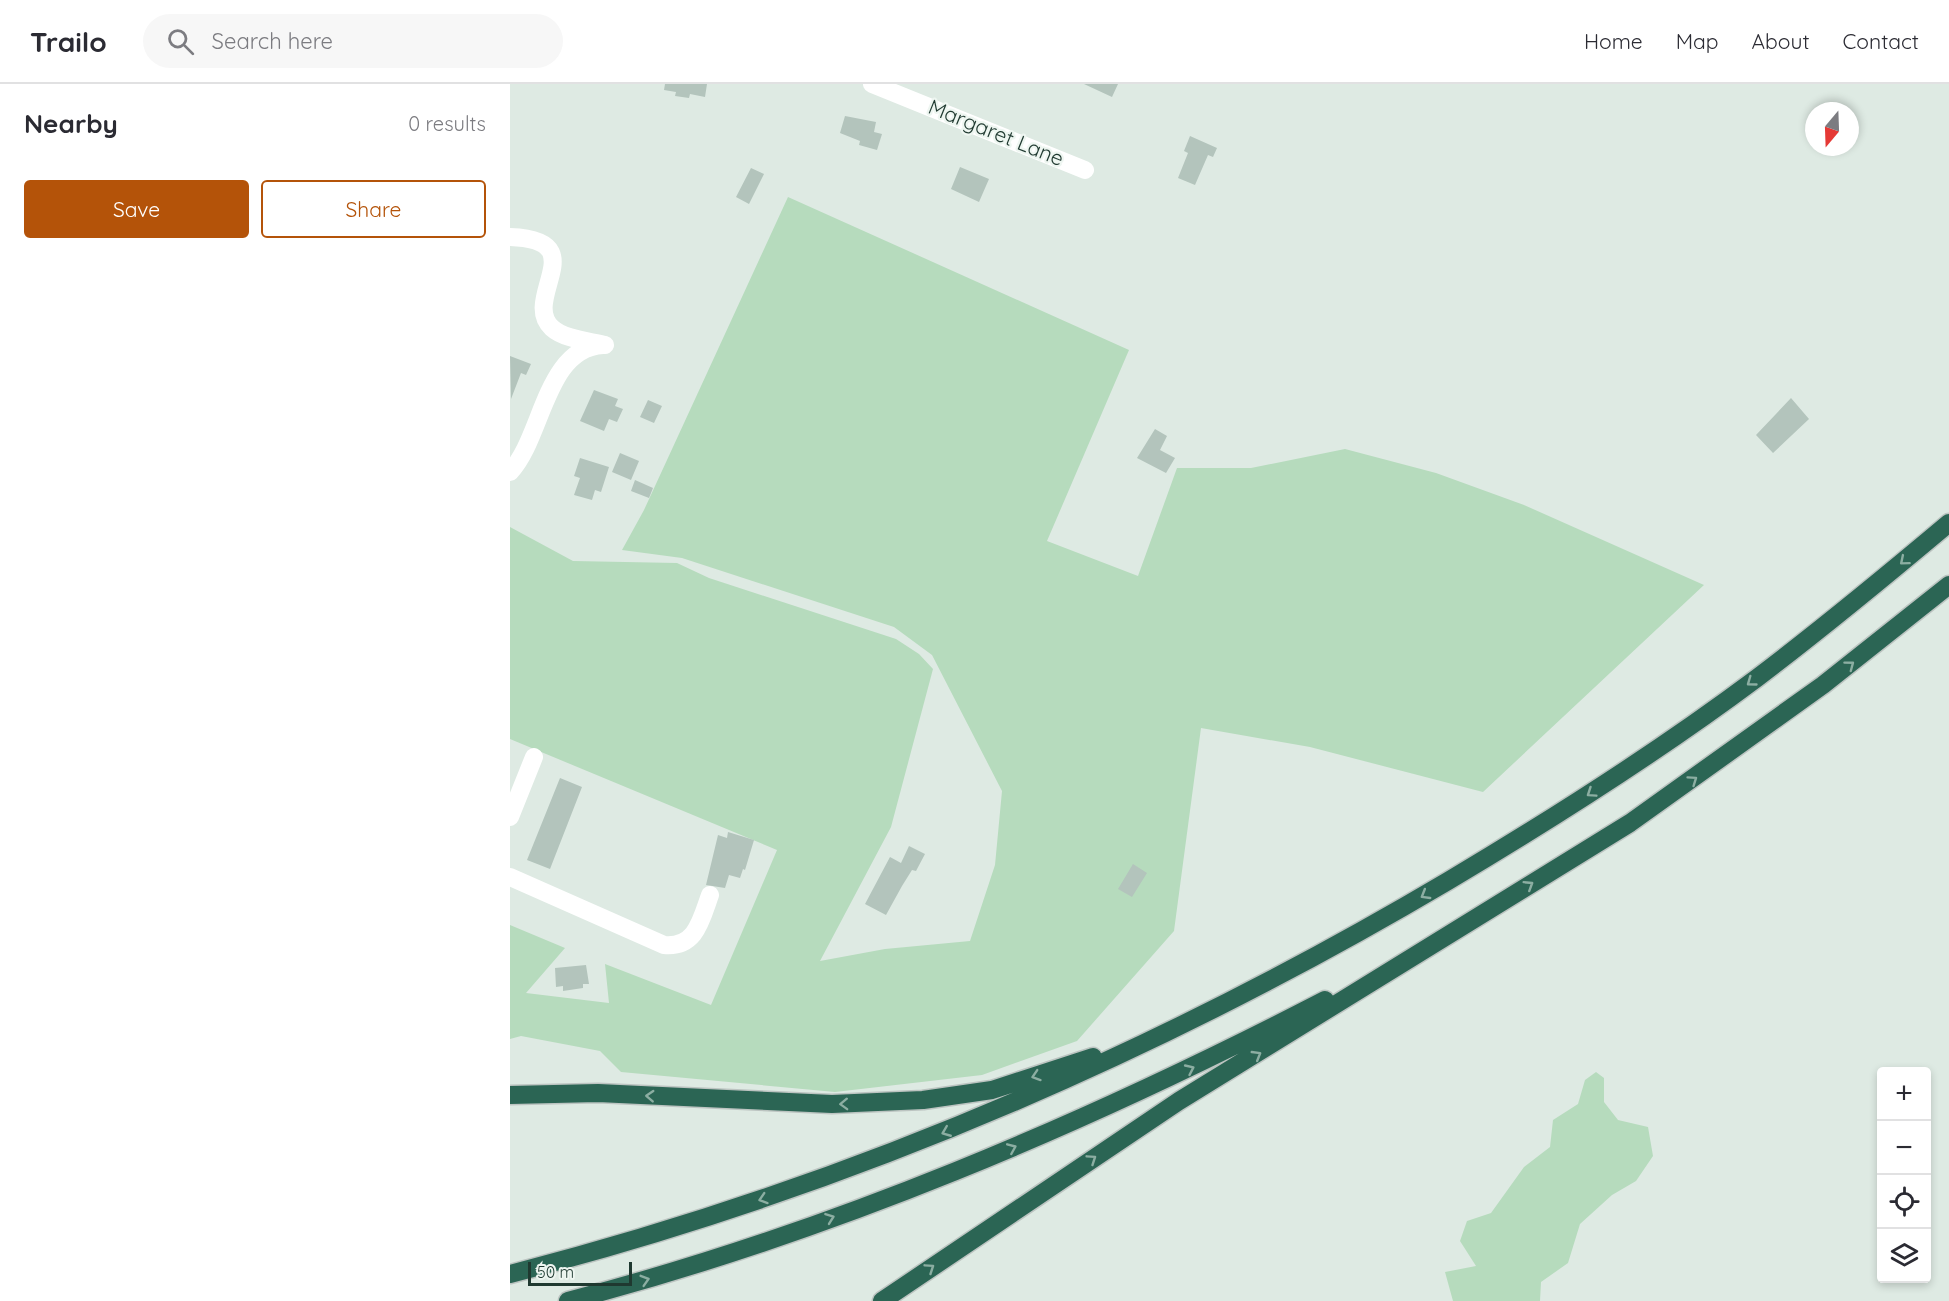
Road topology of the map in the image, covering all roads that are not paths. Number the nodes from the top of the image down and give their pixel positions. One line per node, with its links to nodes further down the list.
1 (872, 84): 2 (street, Margaret Lane)
2 (1085, 170)
3 (510, 237): 4 (street)
4 (510, 472)
5 (1949, 523): 12 (highway, one-way to 12)
6 (1949, 585): 11 (highway, one-way to 6)
7 (534, 757): 8 (street)
8 (510, 817)
9 (510, 877): 10 (street)
10 (710, 895)
11 (1479, 916): 15 (highway, one-way to 11); 16 (highway, one-way to 11)
12 (1322, 955): 13 (highway, one-way to 13); 14 (highway, one-way to 14)
13 (510, 1095)
14 (510, 1274)
15 (568, 1301)
16 (882, 1301)

